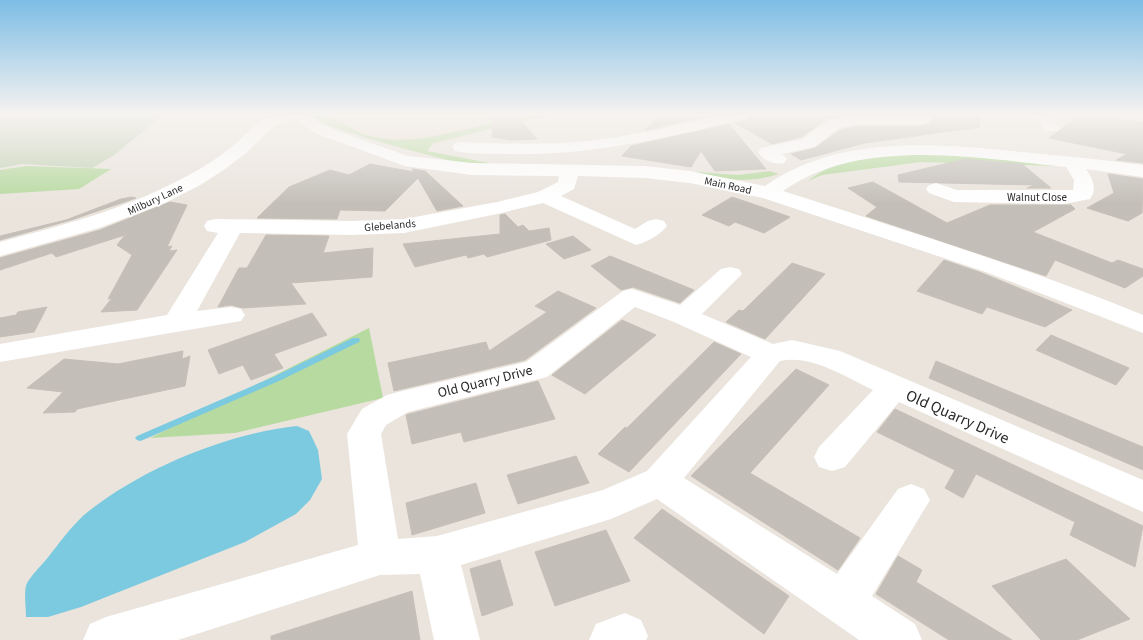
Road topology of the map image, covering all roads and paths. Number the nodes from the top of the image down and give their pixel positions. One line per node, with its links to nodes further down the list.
1 (243, 145): 16 (street, Milbury Lane)
2 (361, 145): 10 (street, Main Road)
3 (593, 145): 7 (street)
4 (799, 145): 8 (street)
5 (921, 145): 12 (street)
6 (972, 145): 9 (street)
7 (461, 147)
8 (767, 152)
9 (1072, 162): 11 (street); 14 (street, Walnut Close)
10 (570, 171): 12 (street, Main Road); 13 (street, Glebelands)
11 (1143, 171)
12 (768, 193): 21 (street, Main Road)
13 (545, 196): 15 (street); 20 (street, Glebelands)
14 (940, 211)
15 (656, 226)
16 (0, 249)
17 (730, 274): 19 (street)
18 (231, 315): 20 (street)
19 (684, 316): 23 (street, Old Quarry Drive); 30 (street, Old Quarry Drive)
20 (178, 322): 22 (street)
21 (1143, 325)
22 (0, 352)
23 (770, 354): 24 (street, Old Quarry Drive); 26 (street)
24 (893, 388): 25 (street); 27 (street, Old Quarry Drive)
25 (832, 457)
26 (660, 481): 29 (street); 31 (street)
27 (1143, 497)
28 (911, 500): 31 (street)
29 (437, 554): 30 (street); 33 (street)
30 (380, 557): 32 (street)
31 (843, 602): 34 (street)
32 (106, 640)
33 (457, 640)
34 (899, 640)

